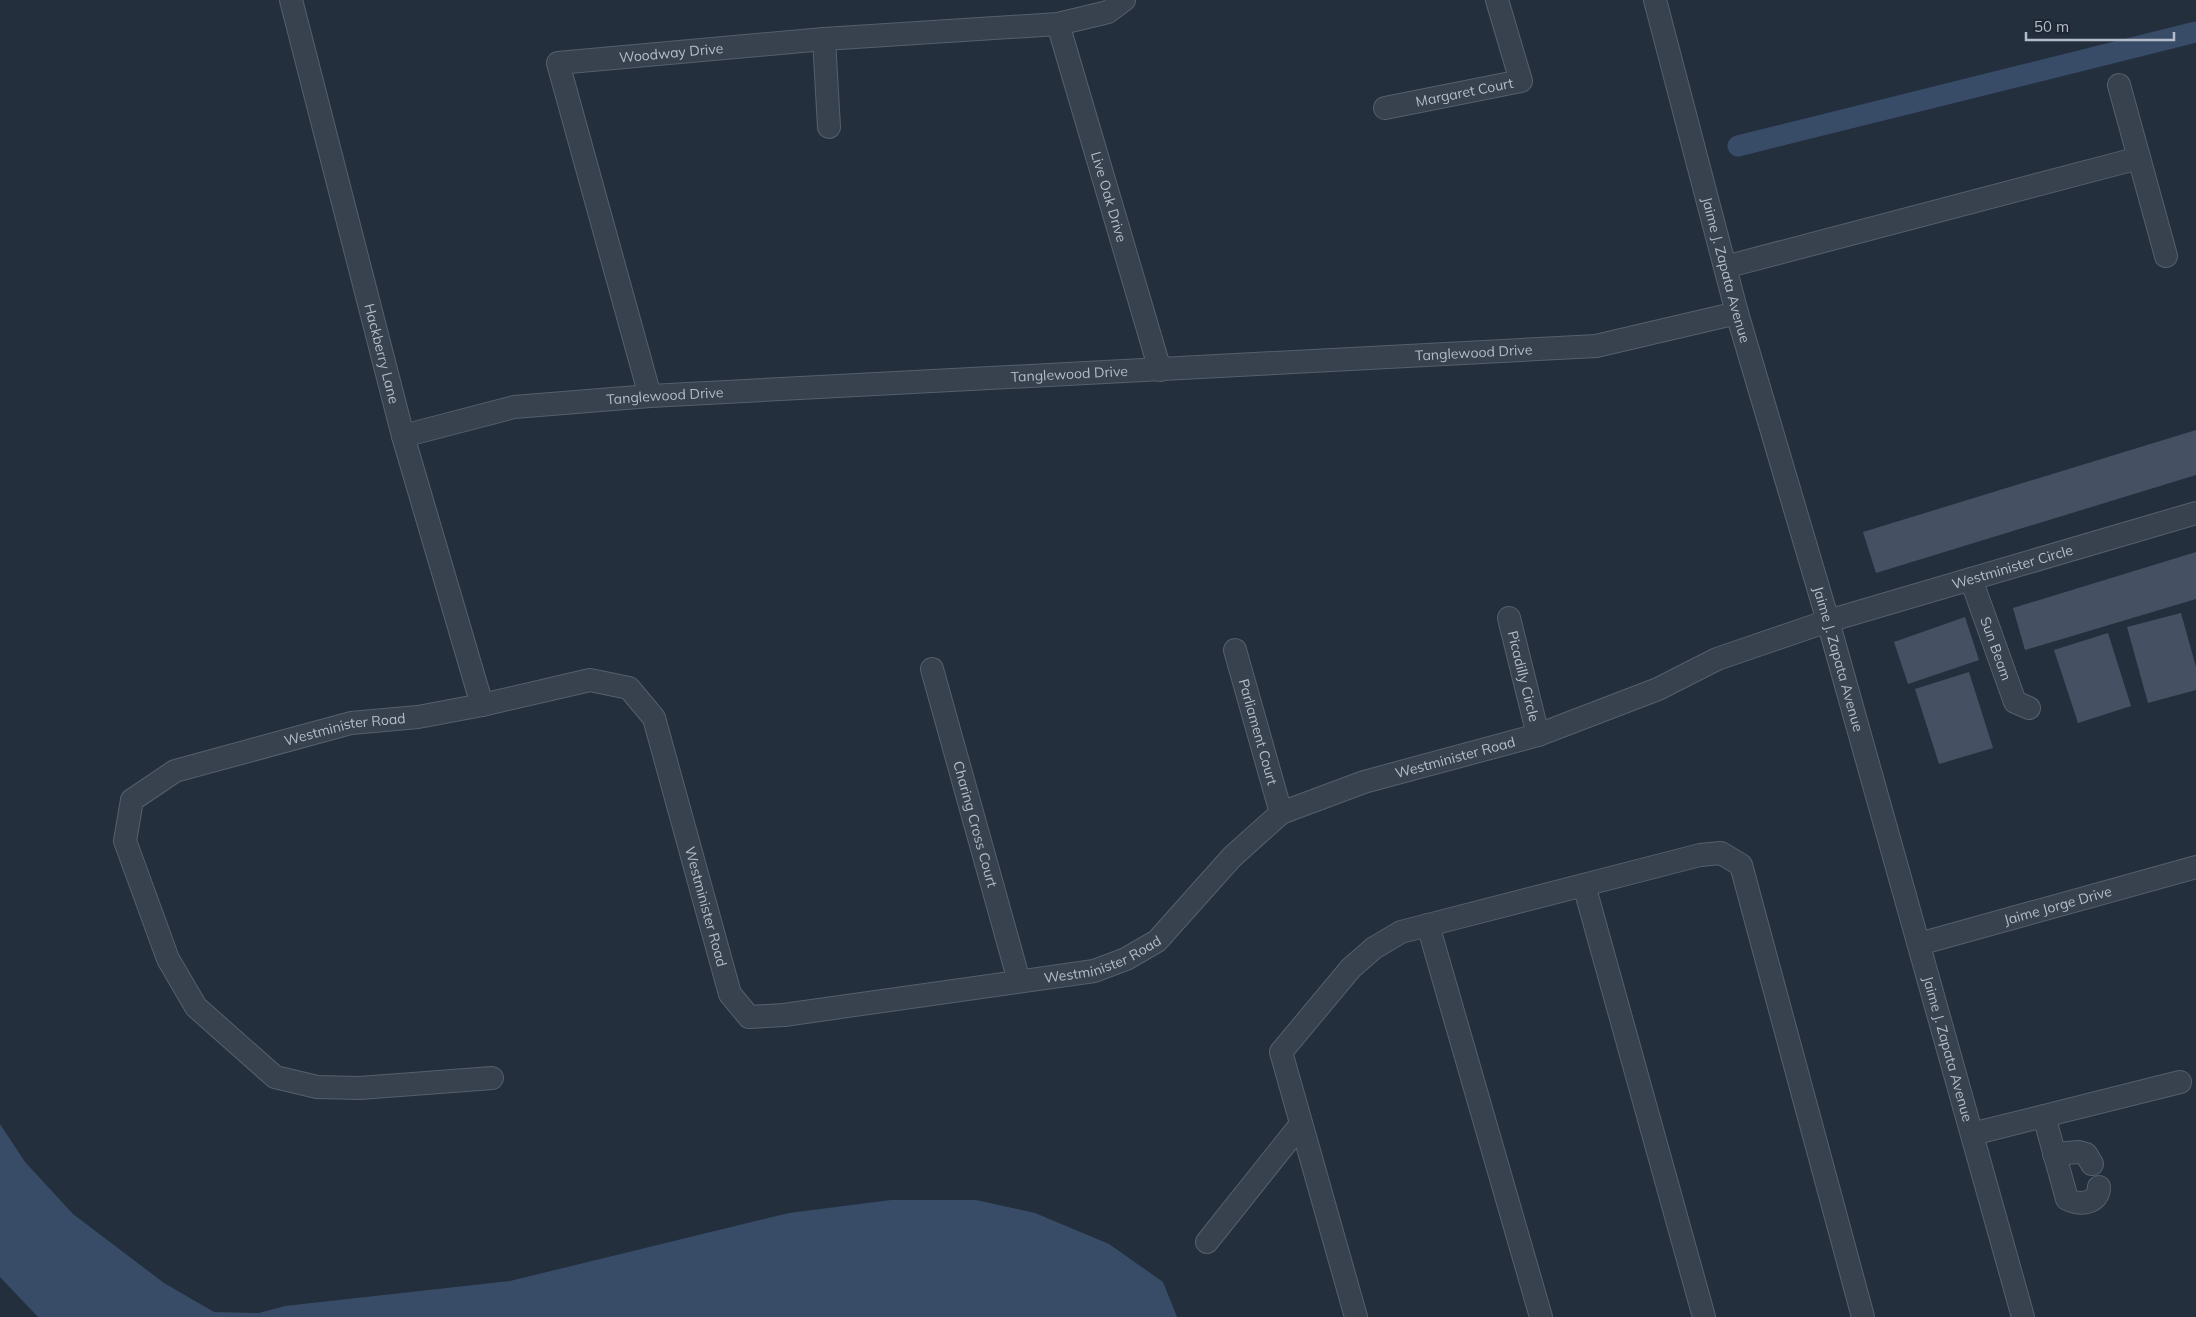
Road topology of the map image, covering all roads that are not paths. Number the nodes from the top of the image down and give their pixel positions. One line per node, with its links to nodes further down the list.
1 (291, 0): 16 (street, Hackberry Lane)
2 (1124, 0): 5 (street, Woodway Drive)
3 (1497, 0): 8 (street, Margaret Court)
4 (1656, 0): 12 (street, Jaime J. Zapata Avenue)
5 (1058, 24): 6 (street, Woodway Drive); 14 (street, Live Oak Drive)
6 (824, 39): 9 (street); 15 (street, Woodway Drive)
7 (2119, 85): 10 (street)
8 (1385, 108)
9 (829, 127)
10 (2139, 158): 11 (street); 12 (street)
11 (2166, 256)
12 (1725, 268): 13 (street, Jaime J. Zapata Avenue)
13 (1737, 313): 14 (street, Tanglewood Drive); 20 (street, Jaime J. Zapata Avenue)
14 (1160, 370): 15 (street, Tanglewood Drive)
15 (650, 396): 16 (street, Tanglewood Drive)
16 (403, 436): 23 (street, Hackberry Lane)
17 (2196, 513): 18 (street, Westminister Circle)
18 (1972, 580): 20 (street, Westminister Circle); 24 (street, Sun Beam)
19 (1509, 618): 25 (street, Picadilly Circle)
20 (1828, 621): 25 (street, Westminister Road); 30 (street, Jaime J. Zapata Avenue)
21 (1235, 650): 26 (street, Parliament Court)
22 (932, 668): 31 (street, Charing Cross Court)
23 (482, 705): 31 (street, Westminister Road); 32 (street, Westminister Road)
24 (2029, 708)
25 (1538, 735): 26 (street, Westminister Road)
26 (1281, 813): 31 (street, Westminister Road)
27 (2196, 867): 30 (street, Jaime Jorge Drive)
28 (1584, 885): 29 (street); 43 (street); 44 (street)
29 (1428, 925): 35 (street); 42 (street)
30 (1919, 944): 36 (street, Jaime J. Zapata Avenue)
31 (1019, 981)
32 (492, 1078)
33 (2180, 1082): 34 (street)
34 (2044, 1116): 36 (street); 37 (street)
35 (1301, 1124): 40 (street); 41 (street)
36 (1972, 1134): 45 (street, Jaime J. Zapata Avenue)
37 (2054, 1154): 38 (street); 39 (street)
38 (2092, 1164)
39 (2099, 1187)
40 (1207, 1242)
41 (1356, 1317)
42 (1541, 1317)
43 (1704, 1317)
44 (1863, 1317)
45 (2024, 1317)

